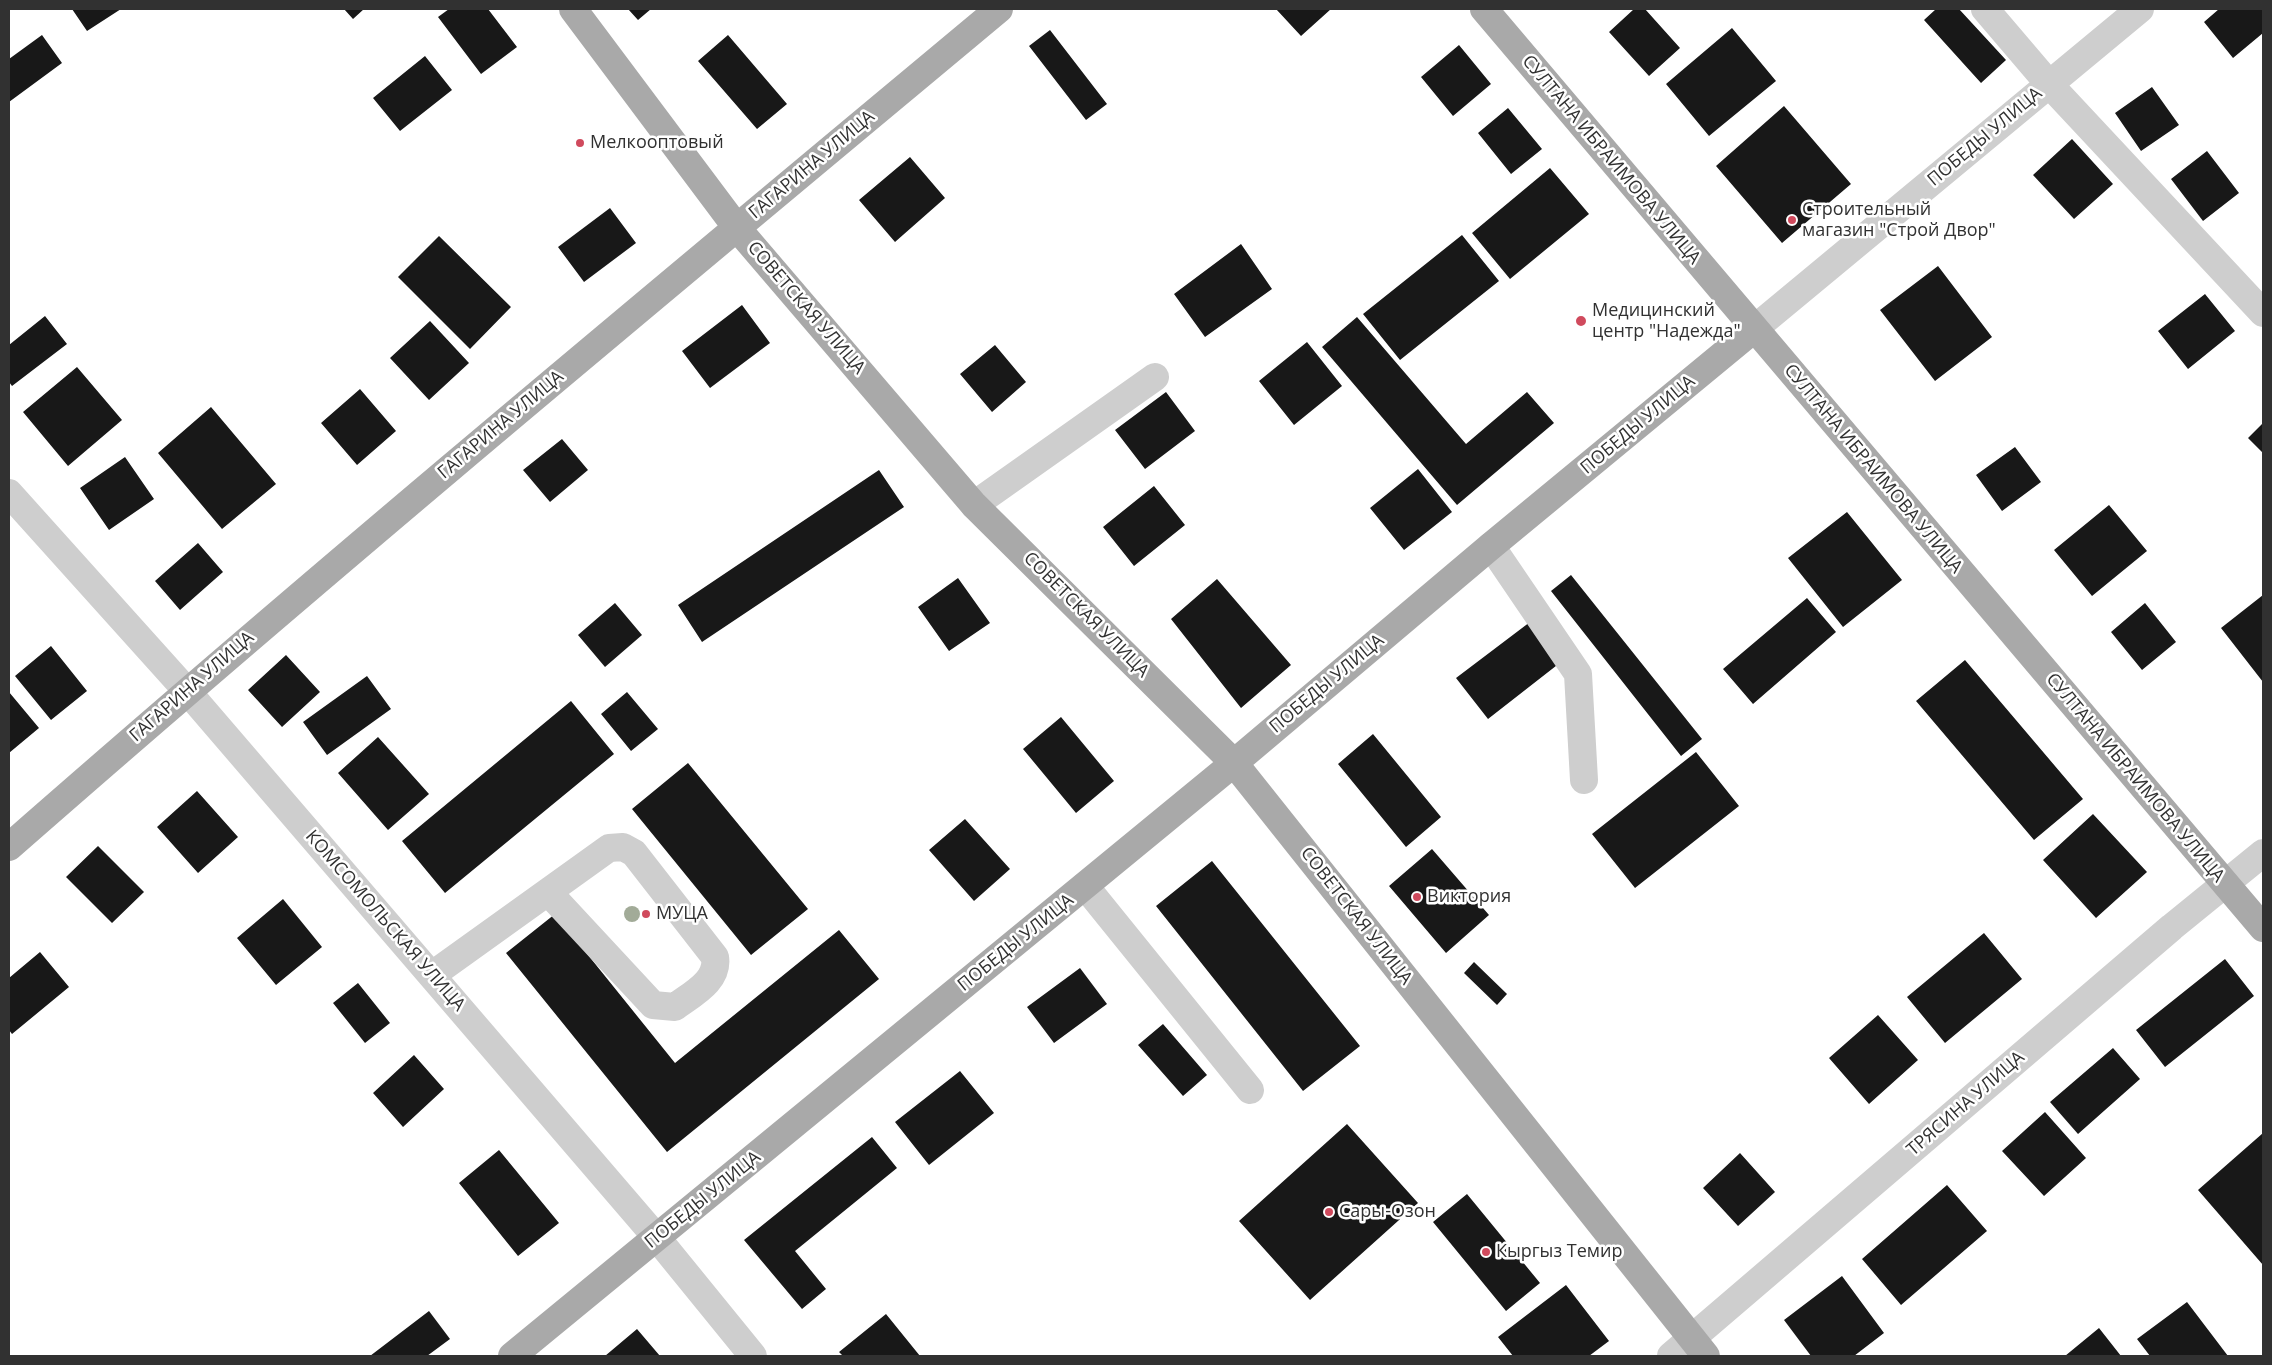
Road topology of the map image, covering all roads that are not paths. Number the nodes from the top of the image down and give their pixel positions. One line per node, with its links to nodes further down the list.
1 (573, 9): 7 (main road, СОВЕТСКАЯ УЛИЦА)
2 (998, 9): 7 (main road, ГАГАРИНА УЛИЦА)
3 (1484, 9): 9 (main road, СУЛТАНА ИБРАИМОВА УЛИЦА)
4 (1985, 9): 6 (street)
5 (2140, 9): 6 (street, ПОБЕДЫ УЛИЦА)
6 (2049, 84): 8 (street); 9 (street, ПОБЕДЫ УЛИЦА)
7 (737, 228): 12 (main road, СОВЕТСКАЯ УЛИЦА); 14 (main road, ГАГАРИНА УЛИЦА)
8 (2263, 313)
9 (1754, 329): 13 (main road, ПОБЕДЫ УЛИЦА); 19 (main road, СУЛТАНА ИБРАИМОВА УЛИЦА)
10 (1155, 377): 12 (street)
11 (9, 493): 14 (street, КОМСОМОЛЬСКАЯ УЛИЦА)
12 (974, 505): 15 (main road, СОВЕТСКАЯ УЛИЦА)
13 (1491, 546): 15 (main road, ПОБЕДЫ УЛИЦА); 16 (street)
14 (187, 690): 17 (main road, ГАГАРИНА УЛИЦА); 23 (street, КОМСОМОЛЬСКАЯ УЛИЦА)
15 (1234, 763): 20 (main road, ПОБЕДЫ УЛИЦА); 26 (main road, СОВЕТСКАЯ УЛИЦА)
16 (1584, 780)
17 (9, 847)
18 (2263, 853): 19 (street, ТРЯСИНА УЛИЦА)
19 (2226, 885): 22 (main road, СУЛТАНА ИБРАИМОВА УЛИЦА); 26 (street, ТРЯСИНА УЛИЦА)
20 (1085, 886): 24 (street); 25 (main road, ПОБЕДЫ УЛИЦА)
21 (548, 892): 21 (street); 23 (street)
22 (2263, 928)
23 (432, 975): 25 (street, КОМСОМОЛЬСКАЯ УЛИЦА)
24 (1250, 1090)
25 (657, 1238): 27 (main road, ПОБЕДЫ УЛИЦА); 28 (street, КОМСОМОЛЬСКАЯ УЛИЦА)
26 (1689, 1351)
27 (512, 1356)
28 (753, 1356)

